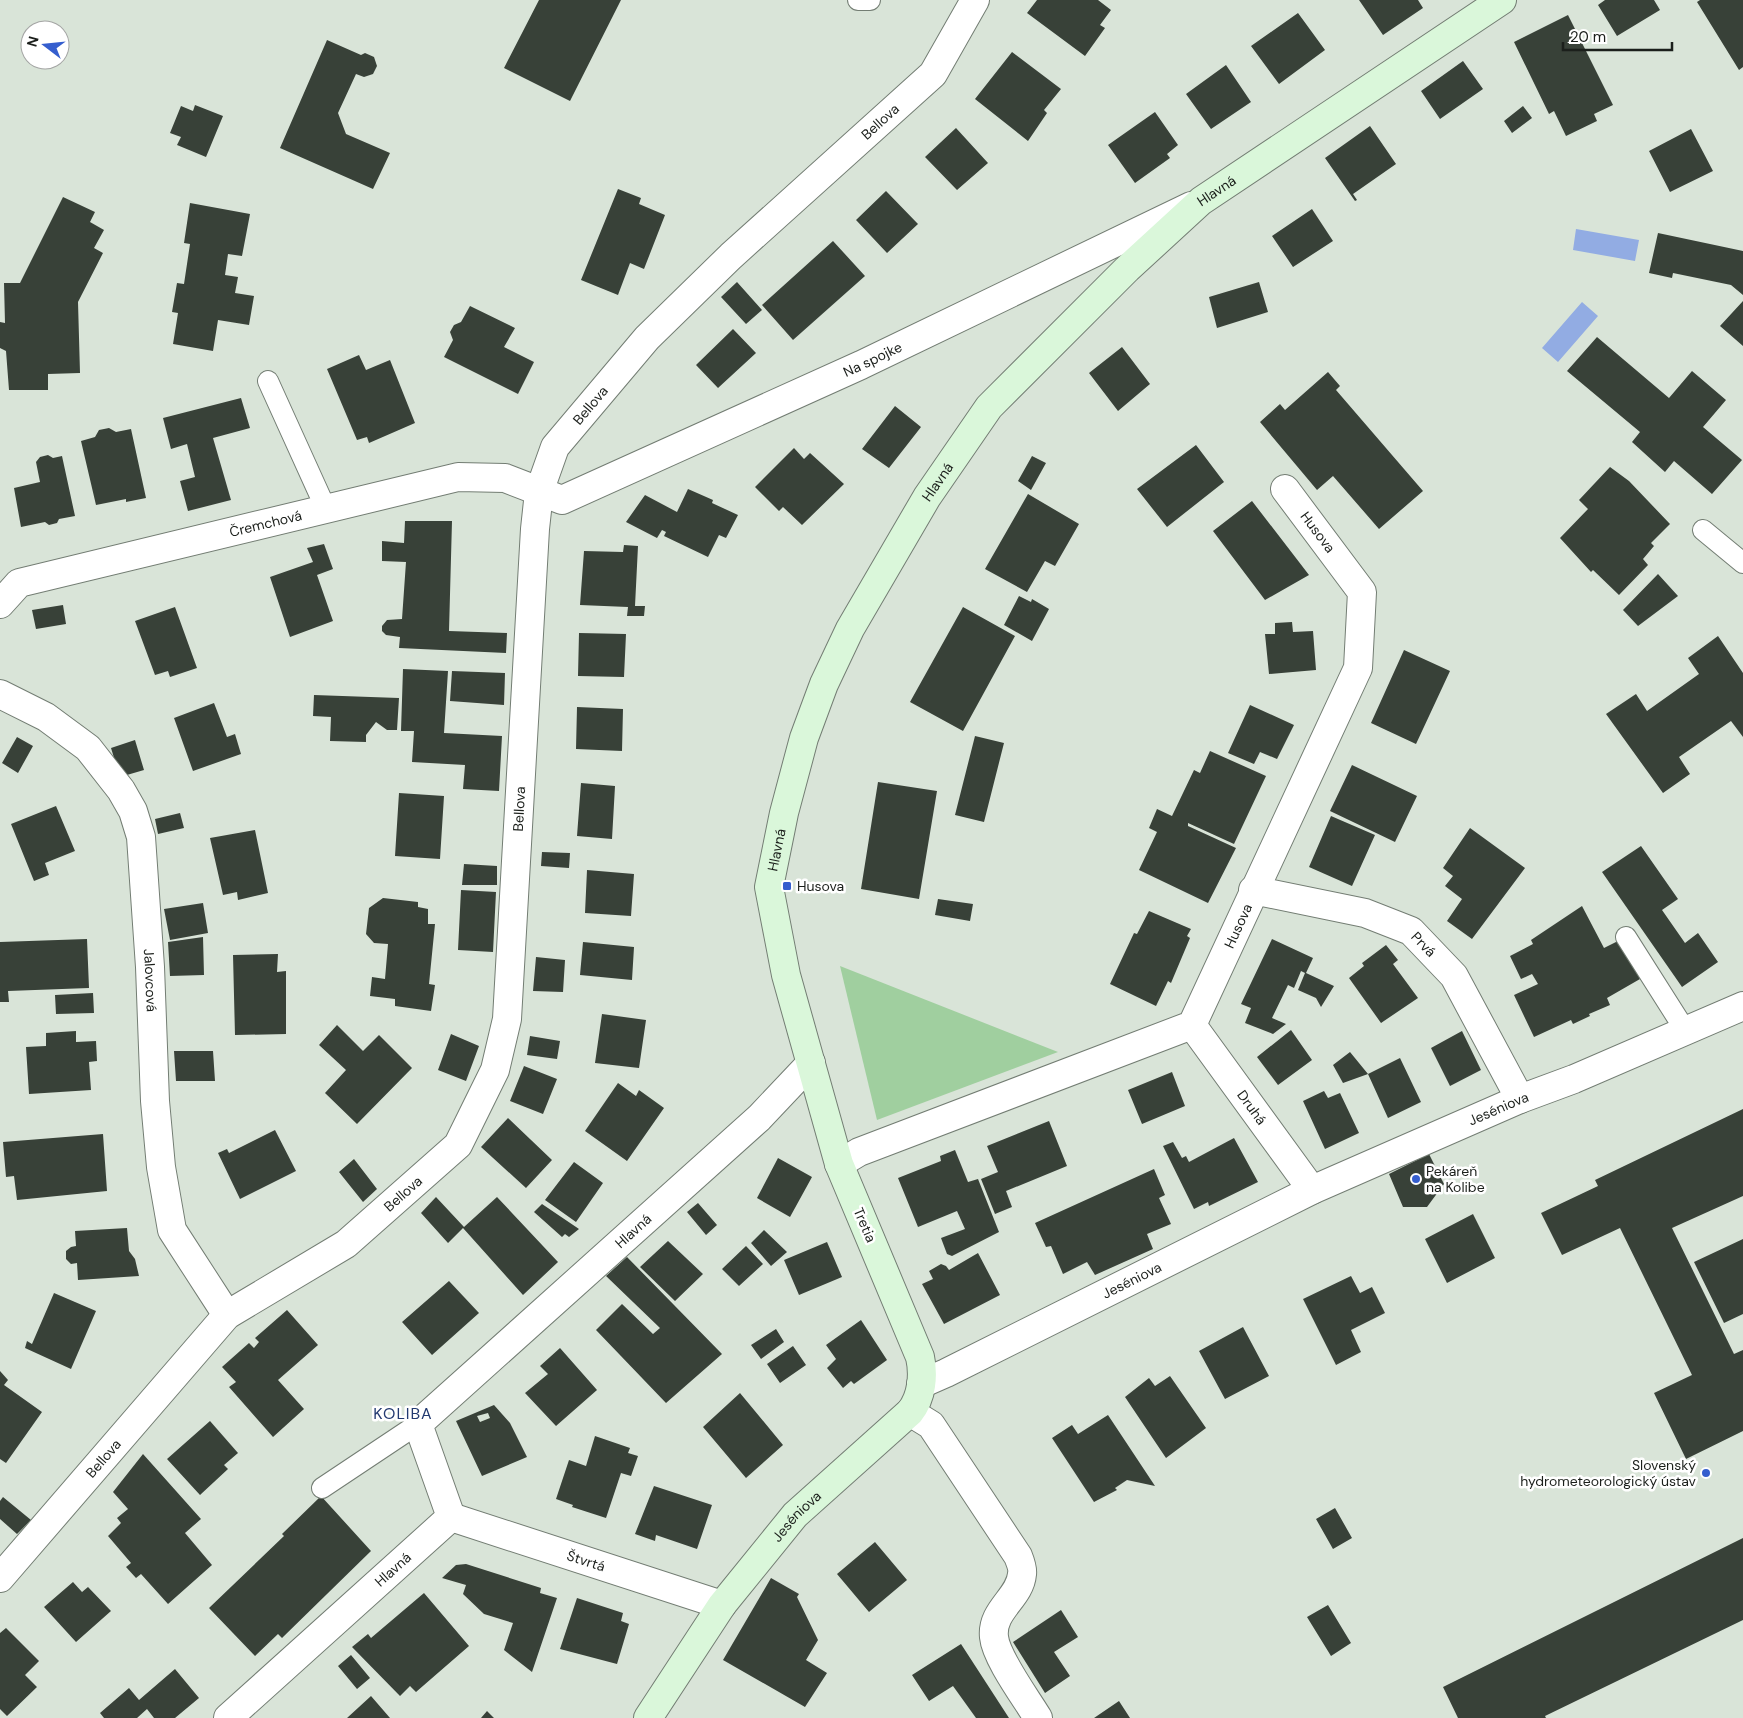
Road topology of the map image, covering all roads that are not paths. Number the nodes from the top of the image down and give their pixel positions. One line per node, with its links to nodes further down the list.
1 (858, 0): 2 (lane)
2 (870, 0)
3 (975, 0): 8 (street, Bellova)
4 (1502, 0): 5 (street, Hlavná)
5 (1201, 201): 8 (street, Na spojke); 19 (street, Hlavná)
6 (268, 381): 9 (lane)
7 (1285, 489): 14 (street, Husova)
8 (539, 492): 9 (street, Čremchová); 23 (street, Bellova)
9 (326, 509): 12 (street, Čremchová)
10 (1704, 530): 11 (lane)
11 (1743, 563)
12 (0, 604)
13 (0, 694): 23 (street, Jalovcová)
14 (1253, 890): 17 (street, Husova); 20 (street, Prvá)
15 (1626, 937): 18 (lane)
16 (1743, 1006): 18 (street, Jeséniova)
17 (1192, 1025): 21 (street); 22 (street, Druhá)
18 (1685, 1030): 20 (street, Jeséniova)
19 (811, 1063): 21 (street, Tretia); 26 (street, Hlavná)
20 (1520, 1098): 22 (street, Jeséniova)
21 (839, 1164): 24 (street, Tretia)
22 (1312, 1190): 24 (street, Jeséniova)
23 (227, 1315): 29 (street, Bellova)
24 (921, 1384): 25 (street, Jeséniova)
25 (910, 1412): 30 (street, Jeséniova); 33 (street)
26 (418, 1424): 27 (lane); 28 (street)
27 (322, 1488)
28 (451, 1517): 30 (street, Štvrtá); 31 (street, Hlavná)
29 (0, 1578)
30 (722, 1605): 32 (street, Jeséniova)
31 (228, 1718)
32 (648, 1718)
33 (1038, 1718)

